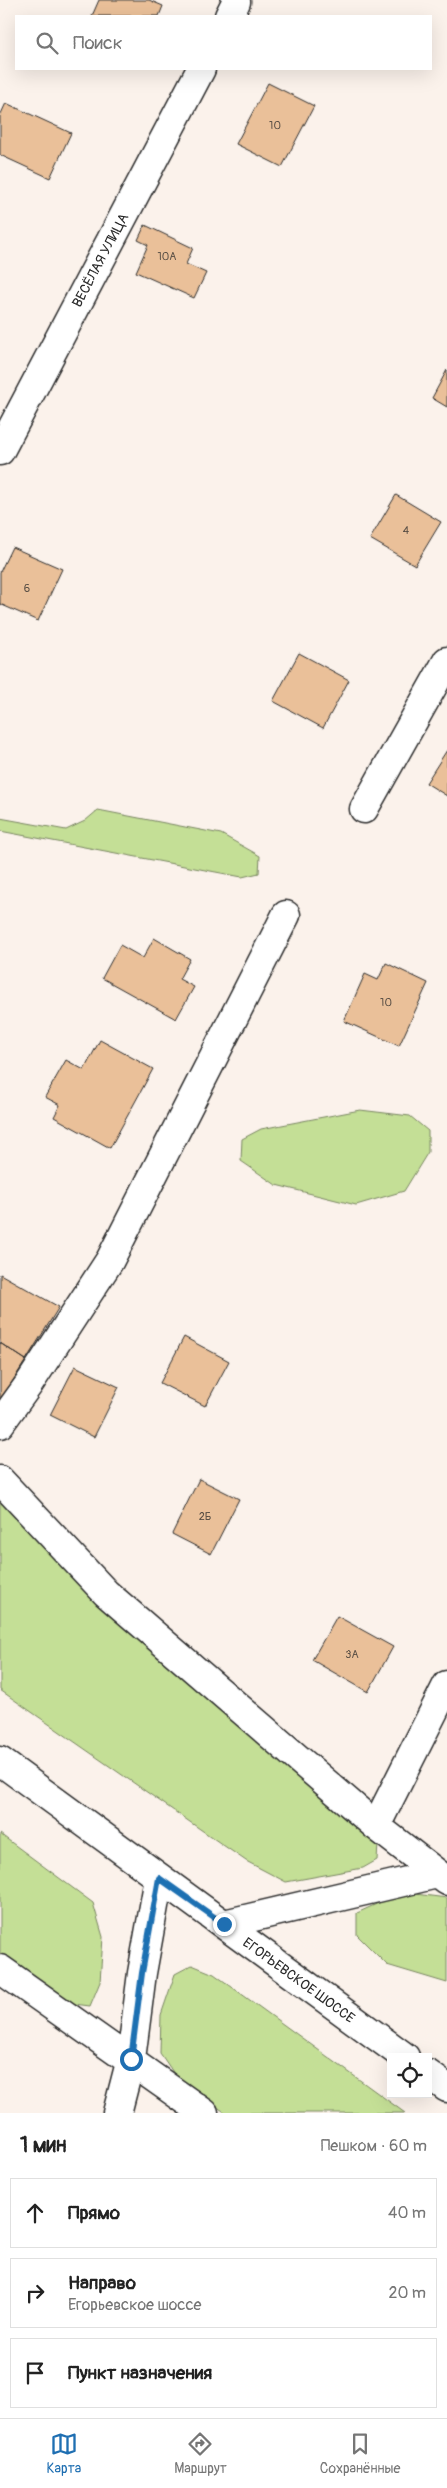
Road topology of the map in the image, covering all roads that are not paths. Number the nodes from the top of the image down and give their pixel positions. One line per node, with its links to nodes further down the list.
1 (200, 70): 2 (street, ВЕСЁЛАЯ УЛИЦА)
2 (0, 451)
3 (447, 661): 4 (street)
4 (364, 809)
5 (286, 915): 6 (street)
6 (0, 1424)
7 (0, 1480): 10 (street)
8 (447, 1685): 10 (street)
9 (0, 1762): 11 (street, ЕГОРЬЕВСКОЕ ШОССЕ)
10 (376, 1826): 12 (street)
11 (159, 1878): 13 (street, ЕГОРЬЕВСКОЕ ШОССЕ); 16 (street)
12 (442, 1878): 13 (street)
13 (224, 1924): 15 (street, ЕГОРЬЕВСКОЕ ШОССЕ)
14 (0, 1969): 16 (street)
15 (399, 2053)
16 (131, 2059): 19 (street); 20 (street)
17 (432, 2077): 18 (street)
18 (447, 2088)
19 (116, 2113)
20 (204, 2113)

